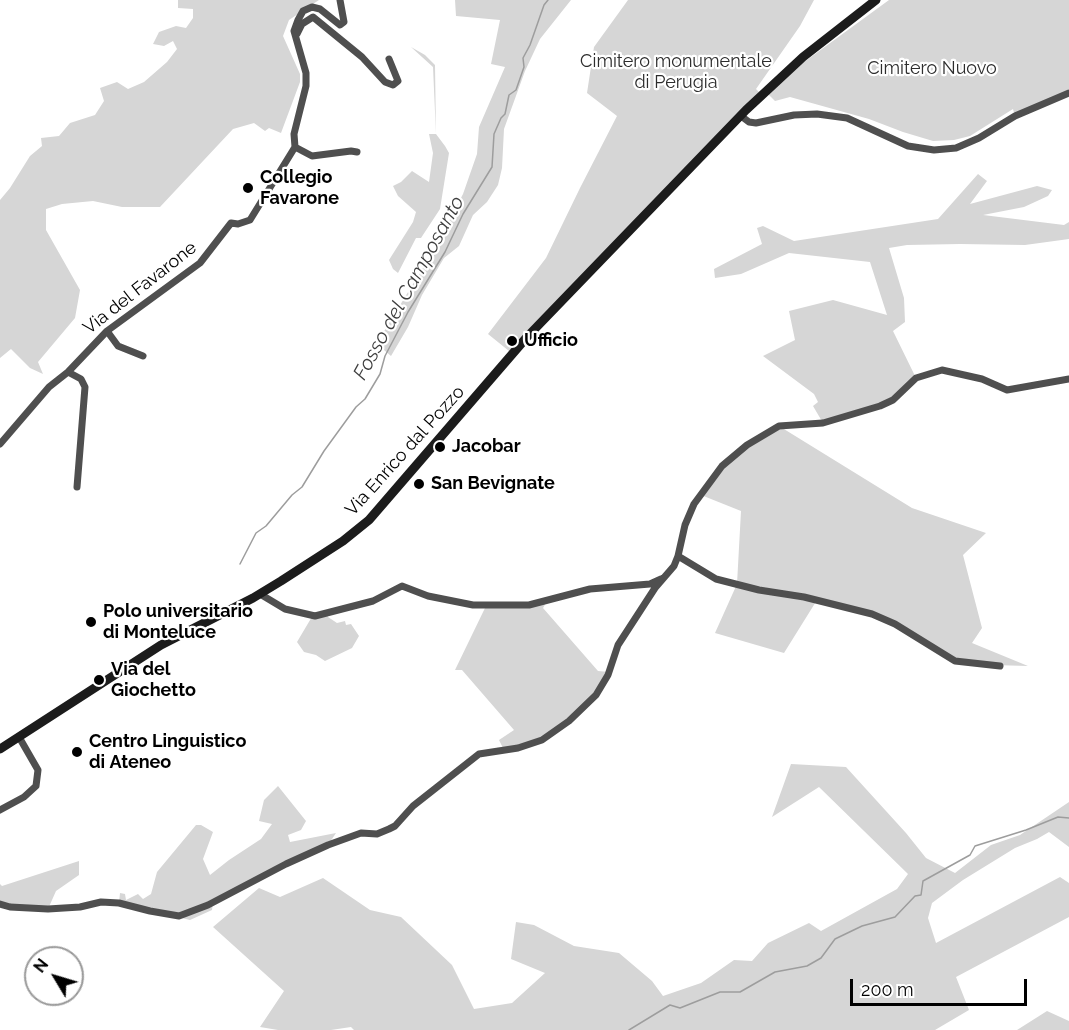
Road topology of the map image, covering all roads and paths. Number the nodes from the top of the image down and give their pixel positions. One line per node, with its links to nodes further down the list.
1 (340, 0): 3 (street)
2 (876, 0): 6 (street, Via Enrico dal Pozzo)
3 (296, 36): 4 (street); 7 (street, Via del Favarone)
4 (389, 58)
5 (1069, 93): 6 (street)
6 (741, 116): 17 (street, Via Enrico dal Pozzo)
7 (295, 147): 8 (street); 9 (street, Via del Favarone)
8 (357, 152)
9 (107, 331): 10 (street); 11 (street, Via del Favarone)
10 (143, 356)
11 (68, 372): 13 (street, Via del Favarone); 14 (street)
12 (1069, 379): 15 (street)
13 (0, 444)
14 (77, 487)
15 (678, 556): 16 (street); 18 (street)
16 (663, 578): 17 (street); 22 (street)
17 (260, 594): 19 (street, Via Enrico dal Pozzo)
18 (1000, 666)
19 (19, 737): 20 (street, Via Enrico dal Pozzo); 21 (street)
20 (0, 749)
21 (0, 810)
22 (0, 904)

